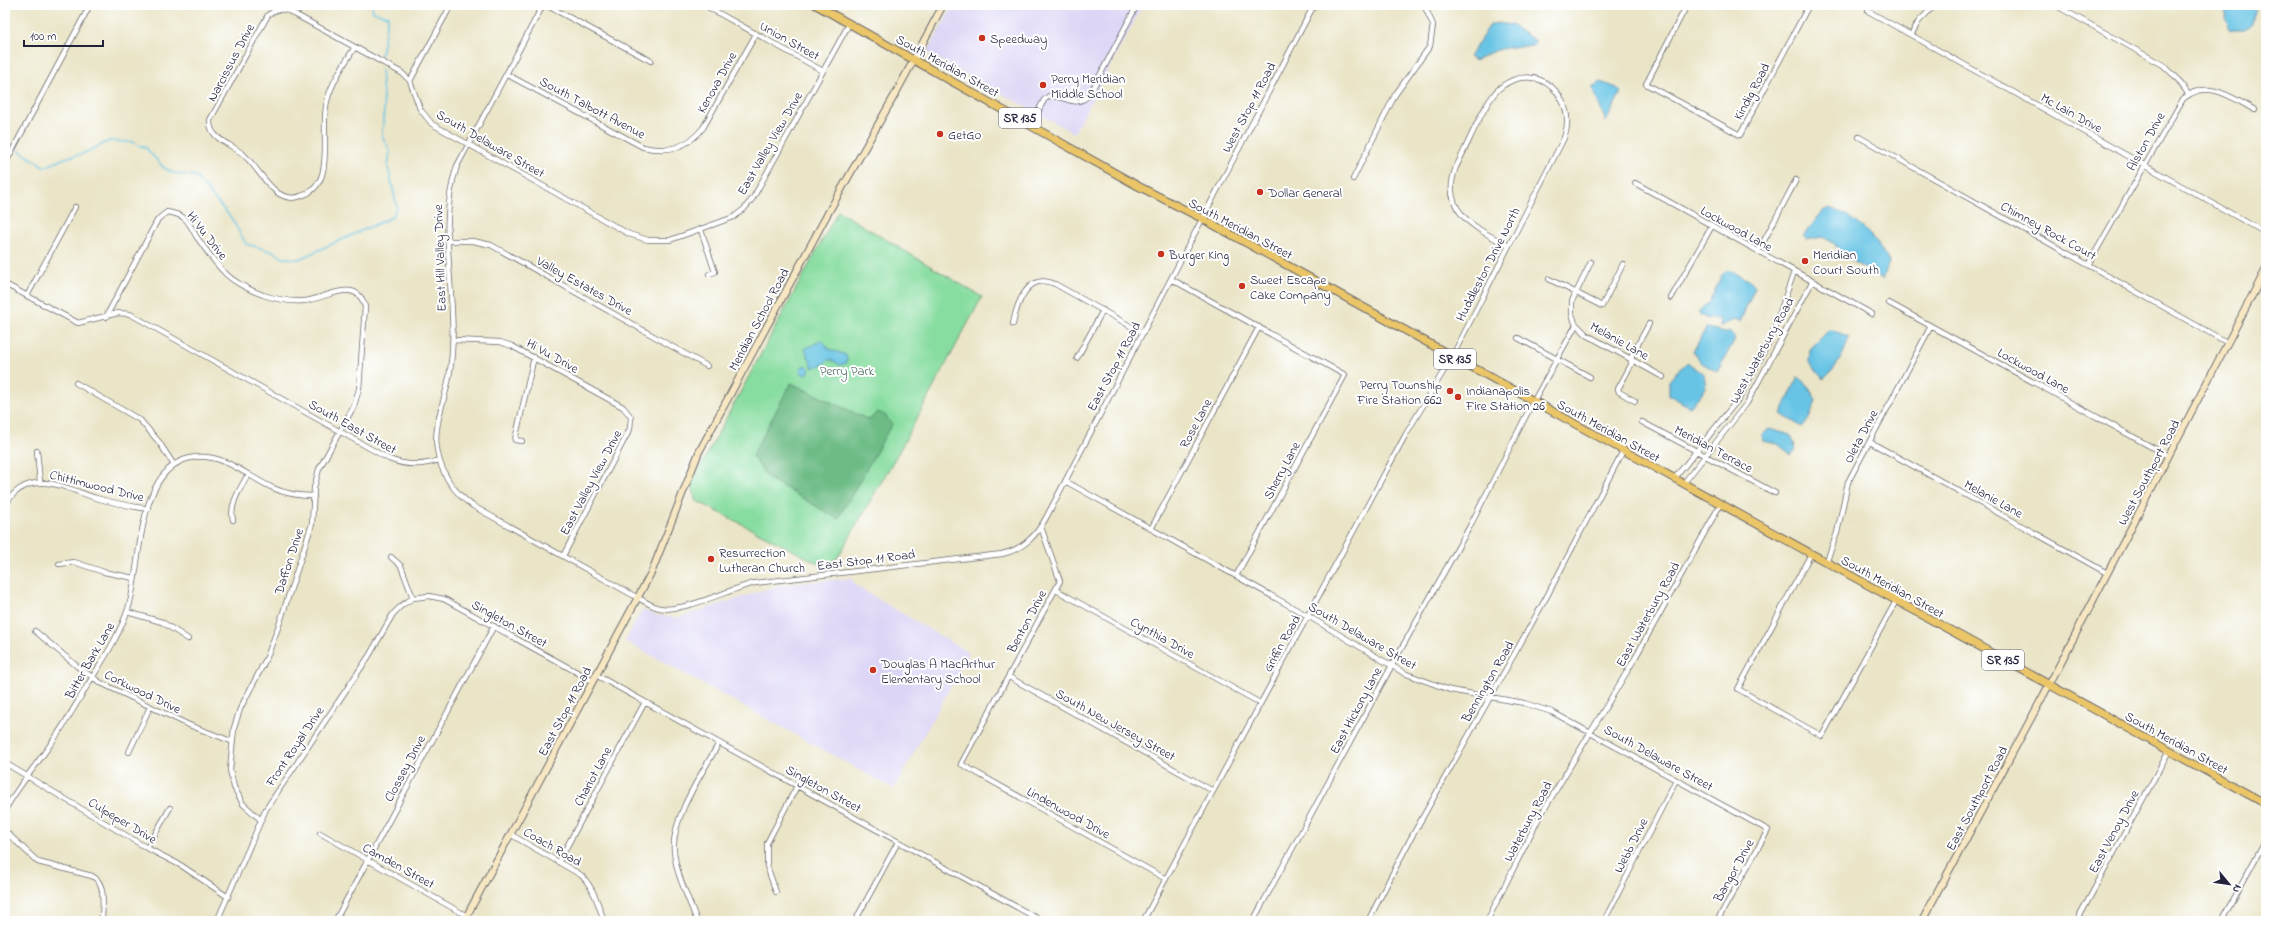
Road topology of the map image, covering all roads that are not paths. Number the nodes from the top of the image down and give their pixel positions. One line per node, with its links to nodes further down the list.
1 (90, 5): 30 (street)
2 (451, 5): 23 (street)
3 (545, 5): 20 (street); 22 (street, East Hill Valley Drive)
4 (704, 5): 16 (street, Union Street)
5 (816, 5): 15 (main road, South Meridian Street / SR 135)
6 (942, 5): 19 (main road, Meridian School Road)
7 (1138, 5): 26 (street)
8 (1314, 5): 36 (street, West Stop 11 Road)
9 (1424, 5): 32 (street)
10 (1687, 5): 11 (street, Kindig Road)
11 (1810, 5)
12 (1935, 5): 17 (street)
13 (2055, 5): 24 (street)
14 (1868, 11): 17 (street, Mc Lain Drive)
15 (849, 24): 19 (main road, South Meridian Street / SR 135); 21 (street, East Valley View Drive)
16 (756, 34): 21 (street, Union Street); 28 (street, Kenova Drive)
17 (1911, 35): 31 (street, Mc Lain Drive)
18 (355, 47): 18 (street, Narcissus Drive); 23 (street)
19 (914, 60): 26 (main road, South Meridian Street / SR 135); 117 (main road, Meridian School Road)
20 (651, 61)
21 (823, 71): 38 (street, East Valley View Drive)
22 (506, 74): 28 (street, South Talbott Avenue); 29 (street, East Hill Valley Drive)
23 (410, 81): 29 (street, South Delaware Street)
24 (2189, 95): 25 (street); 31 (street, Alston Drive)
25 (2256, 110)
26 (1031, 124): 36 (main road, South Meridian Street / SR 135)
27 (1859, 137): 46 (street, Chimney Rock Court)
28 (693, 139)
29 (469, 144): 40 (street, East Hill Valley Drive); 41 (street, South Delaware Street)
30 (5, 164)
31 (2145, 165): 39 (street, Mc Lain Drive); 46 (street, Alston Drive)
32 (1354, 179)
33 (1796, 180): 43 (street)
34 (1635, 182): 37 (street, Lockwood Lane)
35 (75, 207): 55 (street)
36 (1203, 219): 50 (street, East Stop 11 Road); 72 (main road, South Meridian Street / SR 135)
37 (1712, 226): 43 (street, Lockwood Lane); 56 (street)
38 (701, 230): 41 (street, East Valley View Drive); 49 (street)
39 (2266, 232)
40 (448, 241): 69 (street, East Hill Valley Drive); 76 (street, Valley Estates Drive)
41 (653, 241)
42 (1507, 245): 42 (street, Huddleston Drive North); 72 (street, Huddleston Drive North)
43 (1758, 252): 48 (street, Lockwood Lane)
44 (1591, 262): 54 (street, Melanie Lane)
45 (1623, 264): 54 (street)
46 (2088, 265): 70 (street, Chimney Rock Court)
47 (2266, 269): 70 (main road, West Southport Road)
48 (1794, 272): 52 (street, Lockwood Lane); 89 (street, West Waterbury Road)
49 (710, 274)
50 (1171, 279): 66 (street); 67 (street, East Stop 11 Road)
51 (1549, 279): 54 (street)
52 (1812, 282): 60 (street, Lockwood Lane); 90 (street, West Waterbury Road)
53 (5, 284): 55 (street, South East Street)
54 (1575, 292): 64 (street, Melanie Lane)
55 (27, 296): 61 (street, South East Street)
56 (1671, 298)
57 (363, 299): 61 (street, Hi Vu Drive); 84 (street, Daffon Drive)
58 (1889, 303): 65 (street, Lockwood Lane)
59 (1102, 310): 62 (street); 67 (street); 73 (street)
60 (1872, 314)
61 (106, 317): 84 (street, South East Street)
62 (1013, 324)
63 (1649, 324): 75 (street)
64 (1576, 325): 74 (street, East Hickory Lane); 75 (street, Melanie Lane)
65 (1931, 326): 86 (street, Oleta Drive); 91 (street, Lockwood Lane)
66 (1259, 327): 106 (street, Rose Lane); 113 (street, Sherry Lane)
67 (1143, 333): 96 (street, East Stop 11 Road)
68 (1518, 338): 74 (street)
69 (453, 340): 71 (street, Hi Vu Drive); 92 (street, East Hill Valley Drive)
70 (2228, 343): 91 (main road, West Southport Road)
71 (534, 357): 82 (street, Hi Vu Drive); 85 (street)
72 (1452, 357): 81 (main road, South Meridian Street / SR 135); 120 (street, Griffin Road)
73 (1077, 358)
74 (1557, 359): 78 (street); 81 (street, East Hickory Lane)
75 (1632, 359): 77 (street, Melanie Lane); 80 (street)
76 (707, 366)
77 (1663, 376)
78 (1590, 377)
79 (76, 383): 93 (street)
80 (1635, 401)
81 (1533, 402): 88 (main road, South Meridian Street / SR 135); 124 (street, East Hickory Lane)
82 (631, 417): 108 (street, East Valley View Drive)
83 (1642, 422): 89 (street, Meridian Terrace)
84 (340, 432): 92 (street, South East Street); 100 (street, Daffon Drive)
85 (522, 441)
86 (1870, 442): 110 (street, Oleta Drive); 112 (street, Melanie Lane)
87 (37, 451): 97 (street)
88 (1623, 451): 95 (main road, South Meridian Street / SR 135); 130 (street, Bennington Road)
89 (1696, 451): 90 (street, Meridian Terrace); 95 (street, West Waterbury Road)
90 (1705, 456): 98 (street, West Waterbury Road); 99 (street, Meridian Terrace)
91 (2168, 456): 112 (main road, West Southport Road)
92 (439, 460): 108 (street)
93 (174, 464): 94 (street); 103 (street, Bitter Bark Lane)
94 (248, 474): 100 (street); 104 (street)
95 (1674, 479): 98 (main road, South Meridian Street / SR 135)
96 (1065, 481): 105 (street, East Stop 11 Road); 106 (street, South Delaware Street)
97 (40, 482): 101 (street, Chittimwood Drive); 103 (street, Chittimwood Drive)
98 (1682, 484): 102 (main road, South Meridian Street / SR 135)
99 (1775, 493)
100 (314, 496): 135 (street, Daffon Drive)
101 (5, 505)
102 (1720, 505): 107 (main road, South Meridian Street / SR 135); 134 (street, East Waterbury Road)
103 (148, 509): 114 (street, Bitter Bark Lane)
104 (234, 520)
105 (1041, 527): 115 (street, Benton Drive); 117 (street, East Stop 11 Road)
106 (1151, 529): 113 (street, South Delaware Street)
107 (1811, 554): 110 (main road, South Meridian Street / SR 135); 118 (street)
108 (563, 556): 117 (street)
109 (391, 557): 116 (street)
110 (1826, 563): 118 (main road, South Meridian Street / SR 135)
111 (59, 564): 114 (street)
112 (2107, 573): 129 (main road, West Southport Road)
113 (1236, 576): 120 (street, South Delaware Street)
114 (134, 578): 119 (street, Bitter Bark Lane)
115 (1056, 590): 126 (street, Benton Drive); 132 (street, Cynthia Drive)
116 (413, 598): 121 (street, Singleton Street); 149 (street, Front Royal Drive)
117 (638, 598): 125 (main road, East Stop 11 Road)
118 (1896, 601): 129 (main road, South Meridian Street / SR 135)
119 (127, 612): 123 (street); 127 (street, Bitter Bark Lane)
120 (1308, 616): 124 (street, South Delaware Street); 132 (street, Griffin Road)
121 (494, 626): 128 (street, Singleton Street); 157 (street, Clossey Drive)
122 (35, 631): 127 (street, Corkwood Drive)
123 (188, 639)
124 (1390, 667): 130 (street, South Delaware Street); 171 (street, East Hickory Lane)
125 (596, 675): 128 (main road, East Stop 11 Road); 131 (street, Singleton Street)
126 (1009, 677): 140 (street, Benton Drive); 144 (street, South New Jersey Street)
127 (92, 678): 133 (street, Corkwood Drive); 141 (street, Bitter Bark Lane)
128 (593, 682): 153 (main road, East Stop 11 Road)
129 (2049, 685): 137 (main road, South Meridian Street / SR 135); 176 (main road, East Southport Road)
130 (1490, 698): 134 (street, South Delaware Street); 172 (street, Bennington Road)
131 (645, 702): 136 (street, Singleton Street); 158 (street, Chariot Lane)
132 (1260, 704): 144 (street, Griffin Road)
133 (150, 707): 135 (street, Corkwood Drive); 138 (street)
134 (1592, 733): 142 (street, South Delaware Street); 173 (street, Waterbury Road)
135 (231, 741): 149 (street, Daffon Drive)
136 (719, 742): 143 (street, Singleton Street); 167 (street)
137 (2169, 751): 146 (main road, South Meridian Street / SR 135); 177 (street, East Venoy Drive)
138 (129, 752)
139 (5, 763): 141 (street, Culpeper Drive)
140 (961, 764): 159 (street, Lindenwood Drive)
141 (27, 776): 148 (street, Bitter Bark Lane); 156 (street, Culpeper Drive)
142 (1676, 780): 150 (street, South Delaware Street); 174 (street, Webb Drive)
143 (797, 786): 155 (street, Singleton Street); 160 (street)
144 (1213, 791): 159 (street, Griffin Road)
145 (2266, 793): 146 (street)
146 (2264, 803)
147 (170, 808): 156 (street)
148 (5, 810)
149 (261, 820): 161 (street, Front Royal Drive)
150 (1768, 830): 175 (street, Bangor Drive)
151 (5, 831): 163 (street)
152 (320, 833): 157 (street, Camden Street)
153 (510, 834): 158 (street, Coach Road); 162 (main road, East Stop 11 Road)
154 (2266, 839): 178 (street)
155 (898, 842): 168 (street); 169 (street, Singleton Street)
156 (147, 848): 161 (street, Culpeper Drive)
157 (368, 860): 162 (street, Camden Street); 165 (street, Clossey Drive)
158 (559, 861): 166 (street, Coach Road)
159 (1166, 879): 170 (street, Griffin Road)
160 (776, 892)
161 (228, 897): 164 (street, Front Royal Drive)
162 (465, 918)
163 (102, 921)
164 (217, 921)
165 (335, 921)
166 (604, 921)
167 (697, 921)
168 (855, 921)
169 (1042, 921)
170 (1143, 921)
171 (1253, 921)
172 (1368, 921)
173 (1487, 921)
174 (1604, 921)
175 (1717, 921)
176 (1922, 921)
177 (2077, 921)
178 (2222, 921)

